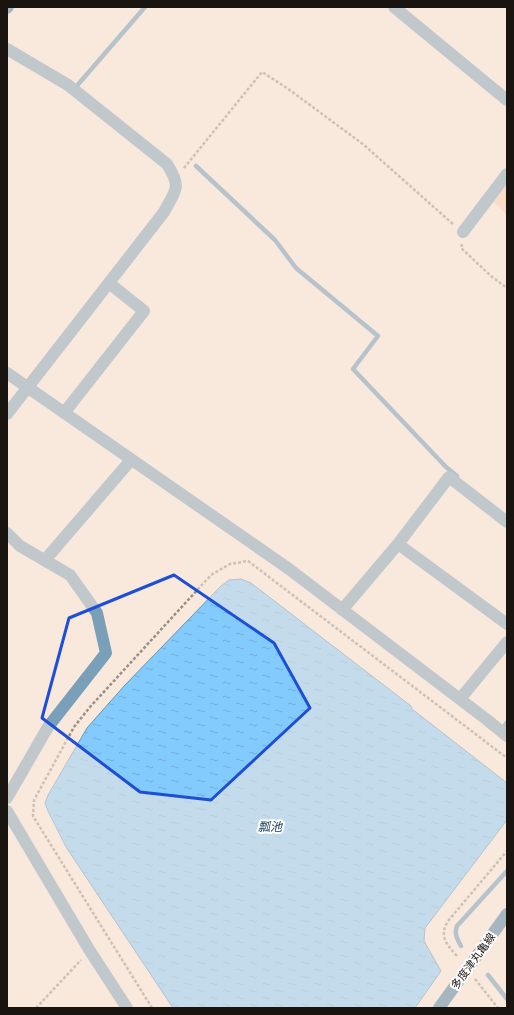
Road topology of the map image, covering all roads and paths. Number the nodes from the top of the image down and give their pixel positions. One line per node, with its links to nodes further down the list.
1 (394, 7): 3 (street)
2 (7, 49): 5 (street)
3 (507, 100)
4 (507, 174): 6 (street)
5 (175, 177): 6 (path); 7 (street)
6 (463, 232): 8 (path)
7 (108, 284): 10 (street); 11 (street)
8 (507, 288)
9 (7, 373): 10 (street)
10 (28, 388): 11 (street); 12 (street)
11 (64, 413): 13 (street)
12 (7, 414)
13 (131, 460): 17 (street); 18 (street)
14 (507, 522): 16 (street)
15 (7, 533): 17 (street)
16 (398, 544): 18 (street); 19 (street)
17 (45, 560): 24 (street)
18 (342, 610): 21 (street)
19 (507, 624)
20 (507, 642): 21 (street)
21 (460, 699): 22 (street)
22 (507, 736)
23 (507, 758): 33 (path)
24 (7, 798)
25 (7, 811): 28 (street)
26 (507, 851): 29 (path)
27 (507, 914): 34 (main road, 多度津丸亀線)
28 (90, 951): 31 (path); 32 (street)
29 (457, 956)
30 (475, 979): 35 (path)
31 (36, 1008)
32 (128, 1008)
33 (152, 1008)
34 (439, 1008)
35 (498, 1008)

